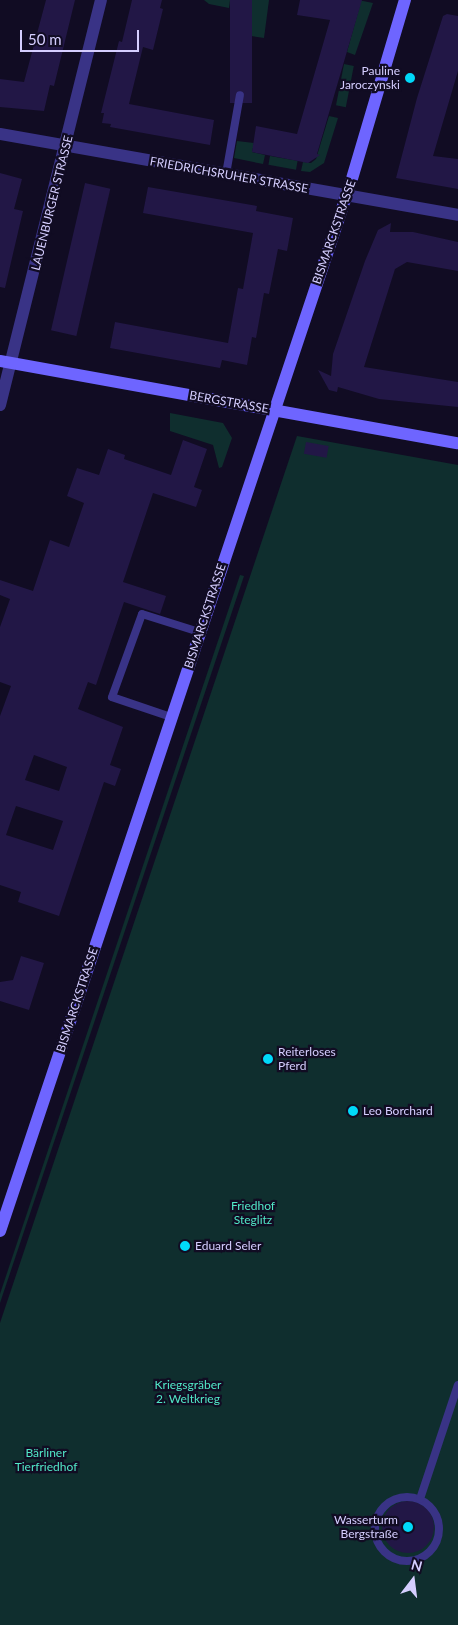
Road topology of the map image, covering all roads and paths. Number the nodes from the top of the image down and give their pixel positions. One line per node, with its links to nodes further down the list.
1 (101, 0): 5 (street, LAUENBURGER STRASSE)
2 (405, 0): 7 (street, BISMARCKSTRASSE)
3 (240, 95): 6 (lane)
4 (0, 134): 5 (street, FRIEDRICHSRUHER STRASSE)
5 (66, 146): 6 (street, FRIEDRICHSRUHER STRASSE); 9 (street, LAUENBURGER STRASSE)
6 (226, 174): 7 (street, FRIEDRICHSRUHER STRASSE)
7 (347, 196): 8 (street, FRIEDRICHSRUHER STRASSE); 11 (street, BISMARCKSTRASSE)
8 (458, 215)
9 (6, 362): 10 (street, LAUENBURGER STRASSE); 11 (street, BERGSTRASSE)
10 (0, 406)
11 (273, 410): 12 (street, BERGSTRASSE); 13 (street, BISMARCKSTRASSE)
12 (458, 443)
13 (199, 632): 14 (street, BISMARCKSTRASSE); 14 (lane)
14 (171, 717): 15 (street, BISMARCKSTRASSE)
15 (0, 1231)
16 (458, 1385): 17 (lane)
17 (420, 1499): 17 (lane)

